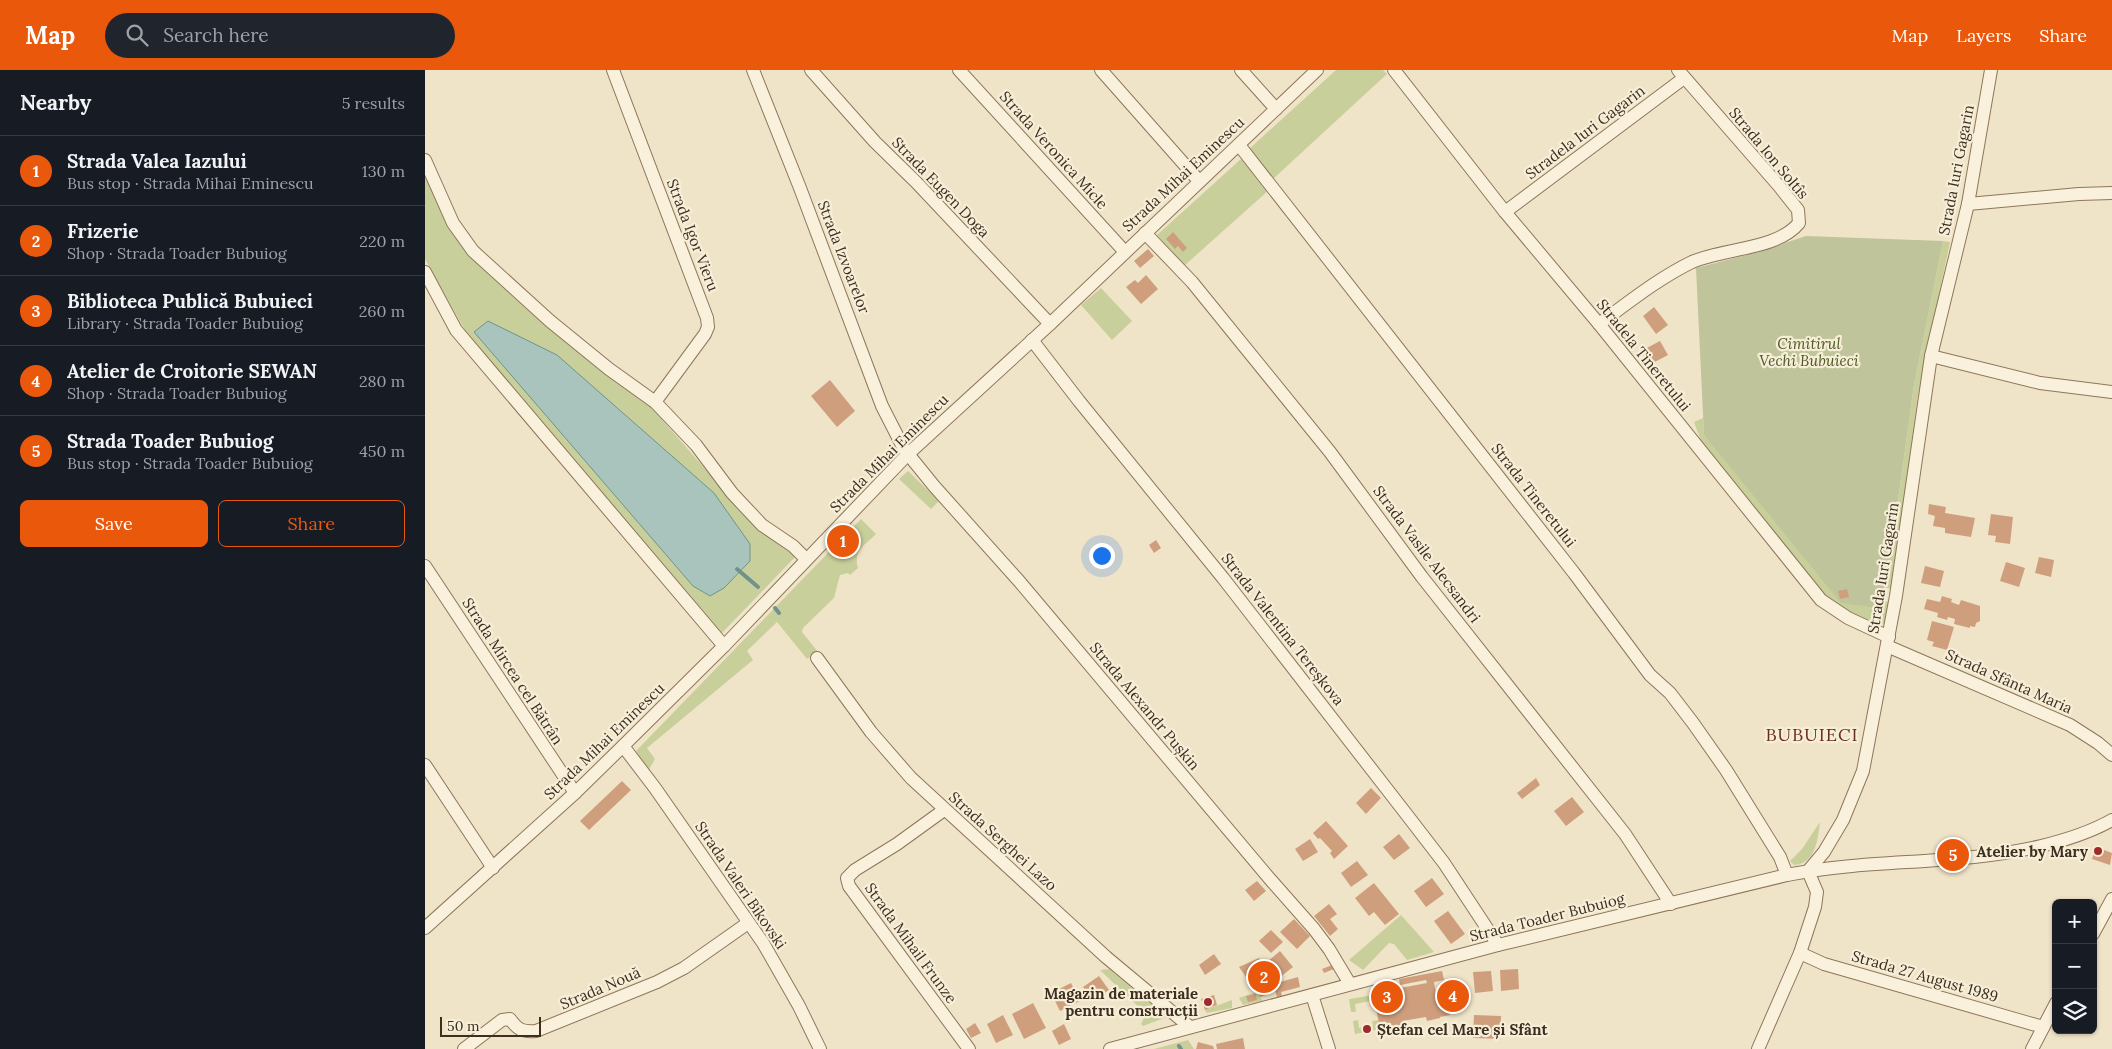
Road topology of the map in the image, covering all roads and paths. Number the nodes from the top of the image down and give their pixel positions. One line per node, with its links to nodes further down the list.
1 (613, 70): 26 (street, Strada Igor Vieru)
2 (753, 70): 27 (street, Strada Izvoarelor)
3 (811, 70): 21 (street, Strada Eugen Doga)
4 (959, 70): 19 (street, Strada Veronica Micle)
5 (1101, 70): 14 (street)
6 (1241, 70): 11 (street)
7 (1317, 70): 11 (street, Strada Mihai Eminescu)
8 (1394, 70): 17 (street, Stradela Tineretului)
9 (1991, 70): 16 (street, Strada Iuri Gagarin)
10 (1681, 74): 17 (street, Stradela Iuri Gagarin); 22 (street, Strada Ion Soltîs)
11 (1277, 109): 12 (street, Strada Mihai Eminescu)
12 (1239, 145): 14 (street, Strada Mihai Eminescu); 41 (street, Strada Tineretului)
13 (425, 160): 26 (street)
14 (1199, 182): 18 (street, Strada Mihai Eminescu)
15 (2112, 193): 16 (street)
16 (1968, 204): 24 (street, Strada Iuri Gagarin)
17 (1505, 212): 22 (street, Stradela Tineretului)
18 (1145, 233): 19 (street, Strada Mihai Eminescu); 43 (street, Strada Vasile Alecsandri)
19 (1125, 252): 21 (street, Strada Mihai Eminescu)
20 (425, 272): 31 (street)
21 (1050, 324): 23 (street, Strada Mihai Eminescu)
22 (1599, 324): 30 (street, Stradela Tineretului)
23 (1033, 340): 27 (street, Strada Mihai Eminescu); 47 (street, Strada Valentina Tereșkova)
24 (1931, 356): 25 (street); 30 (street, Strada Iuri Gagarin)
25 (2112, 392)
26 (655, 402): 28 (street)
27 (908, 454): 28 (street, Strada Mihai Eminescu); 49 (street, Strada Alexandr Pușkin)
28 (807, 559): 31 (street, Strada Mihai Eminescu)
29 (425, 566): 36 (street, Strada Mircea cel Bătrân)
30 (1888, 641): 34 (street, Strada Sfânta Maria); 40 (street, Strada Iuri Gagarin)
31 (724, 646): 33 (street, Strada Mihai Eminescu)
32 (817, 658): 37 (street, Strada Serghei Lazo)
33 (623, 746): 36 (street, Strada Mihai Eminescu); 44 (street, Strada Valeri Bîkovski)
34 (2112, 755)
35 (425, 765): 39 (street)
36 (575, 793): 39 (street, Strada Mihai Eminescu)
37 (944, 810): 52 (street, Strada Serghei Lazo); 56 (street, Strada Mihail Frunze)
38 (2112, 820): 40 (street, Strada Toader Bubuiog)
39 (493, 868): 46 (street, Strada Mihai Eminescu)
40 (1808, 871): 41 (street, Strada Toader Bubuiog); 48 (street)
41 (1787, 875): 43 (street, Strada Toader Bubuiog)
42 (2112, 900): 45 (street)
43 (1671, 904): 47 (street, Strada Toader Bubuiog)
44 (748, 923): 54 (street, Strada Nouă); 55 (street, Strada Valeri Bîkovski)
45 (2097, 927)
46 (425, 928)
47 (1498, 945): 49 (street, Strada Toader Bubuiog)
48 (1799, 953): 53 (street, Strada 27 August 1989); 59 (street)
49 (1350, 984): 50 (street, Strada Toader Bubuiog)
50 (1312, 995): 52 (street, Strada Toader Bubuiog); 58 (street)
51 (2052, 1010): 53 (street)
52 (1190, 1027): 57 (street, Strada Toader Bubuiog)
53 (2043, 1027): 60 (street)
54 (464, 1049)
55 (820, 1049)
56 (969, 1049)
57 (1110, 1049)
58 (1329, 1049)
59 (1758, 1049)
60 (2032, 1049)

